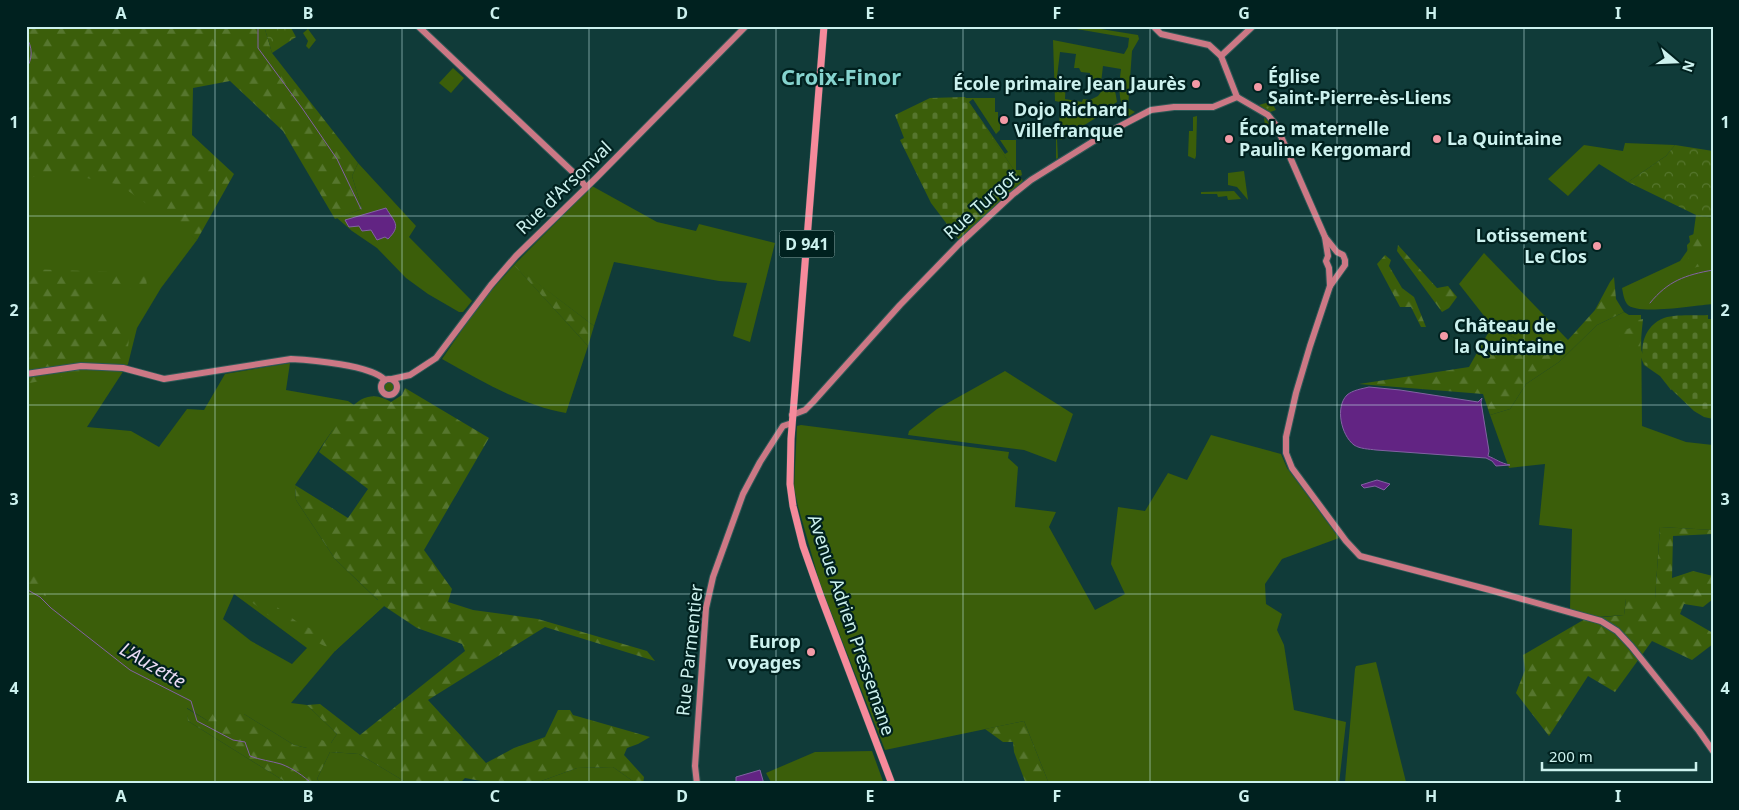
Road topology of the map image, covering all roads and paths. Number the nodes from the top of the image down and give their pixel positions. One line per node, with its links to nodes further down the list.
1 (418, 26): 8 (street)
2 (746, 26): 8 (street, Rue d'Arsonval)
3 (824, 26): 20 (main road, D 941)
4 (1153, 26): 6 (street)
5 (1253, 26): 6 (street)
6 (1221, 56): 7 (street)
7 (1237, 97): 9 (street); 20 (street, Rue Turgot)
8 (586, 188): 16 (street, Rue d'Arsonval)
9 (1325, 237): 10 (street); 11 (street)
10 (1337, 252): 11 (street); 13 (street)
11 (1328, 256): 12 (street)
12 (1329, 268): 13 (street); 14 (street)
13 (1340, 270): 14 (street)
14 (1330, 286): 22 (street)
15 (26, 374): 18 (street)
16 (410, 375): 17 (street, Rue d'Arsonval); 19 (street, Rue d'Arsonval)
17 (392, 379): 18 (street); 19 (street)
18 (385, 380): 19 (street)
19 (398, 389)
20 (792, 414): 21 (main road, Avenue Adrien Pressemane / D 941)
21 (792, 423): 23 (street, Rue Parmentier); 24 (main road, Avenue Adrien Pressemane / D 941)
22 (1713, 751)
23 (697, 784)
24 (892, 784)

